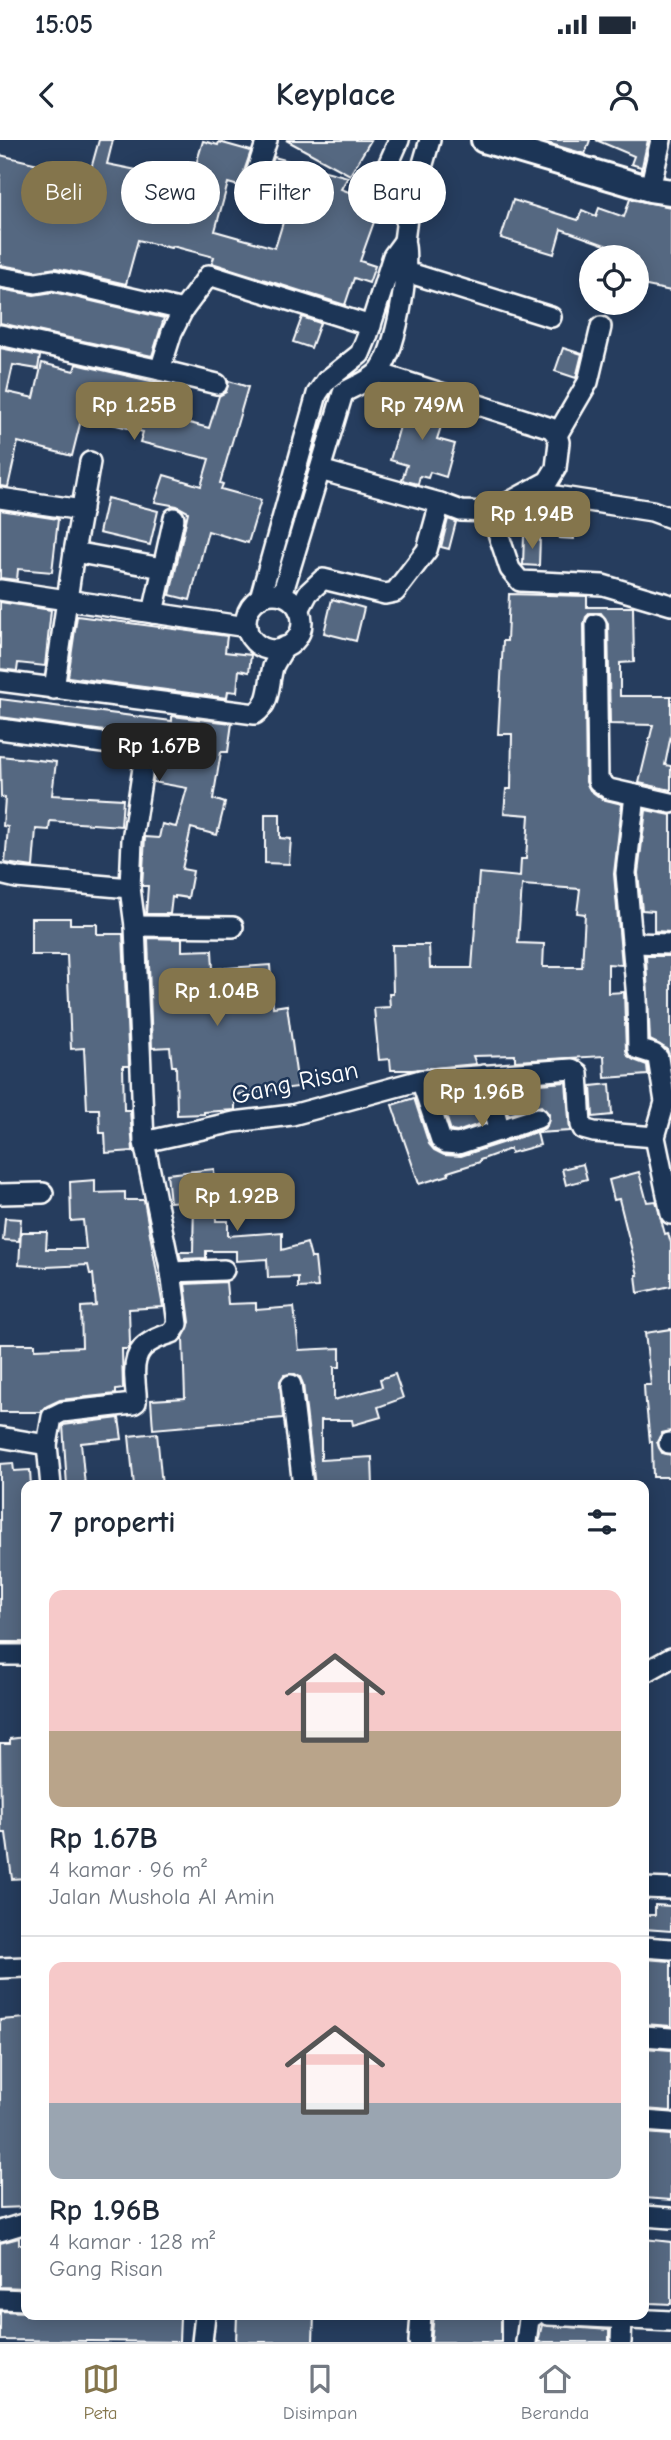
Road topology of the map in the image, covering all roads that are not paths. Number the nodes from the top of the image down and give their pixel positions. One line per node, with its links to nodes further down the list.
1 (267, 140): 6 (street)
2 (399, 140): 7 (street)
3 (430, 140): 9 (street)
4 (484, 140): 8 (street)
5 (661, 140): 8 (street)
6 (260, 161)
7 (390, 161)
8 (660, 190)
9 (398, 269): 12 (street); 13 (street); 17 (street)
10 (0, 276): 11 (street)
11 (183, 310): 13 (street); 16 (street)
12 (551, 317)
13 (371, 326): 32 (street)
14 (601, 327): 19 (street)
15 (0, 335): 16 (street)
16 (160, 370): 18 (street)
17 (378, 373): 19 (street); 21 (street)
18 (217, 384)
19 (558, 435): 22 (street)
20 (90, 462): 25 (street)
21 (320, 470): 24 (street); 33 (street)
22 (530, 492): 26 (street); 28 (street)
23 (0, 498): 25 (street)
24 (440, 503): 26 (street); 33 (street)
25 (82, 510): 29 (street)
26 (491, 512): 35 (street)
27 (174, 518): 30 (street)
28 (671, 518)
29 (74, 552): 30 (street); 34 (street)
30 (162, 568): 36 (street)
31 (0, 590): 34 (street)
32 (260, 598): 33 (street); 37 (street)
33 (294, 599): 39 (street)
34 (66, 601): 36 (street); 41 (street)
35 (671, 605)
36 (153, 613): 37 (street)
37 (247, 622): 39 (street)
38 (596, 624): 43 (street)
39 (276, 654): 41 (street)
40 (0, 681): 41 (street)
41 (54, 688)
42 (0, 729): 46 (street)
43 (635, 795): 44 (street); 49 (street)
44 (671, 803)
45 (0, 874): 46 (street)
46 (130, 888): 47 (street)
47 (135, 926): 48 (street); 56 (street)
48 (233, 927)
49 (633, 943): 50 (street); 55 (street)
50 (671, 944)
51 (484, 1075): 52 (street, Gang Risan); 54 (street); 55 (street, Gang Risan)
52 (421, 1080): 54 (street); 56 (street, Gang Risan)
53 (538, 1118): 54 (street)
54 (500, 1131)
55 (663, 1142): 59 (street)
56 (144, 1143): 61 (street)
57 (44, 1193): 58 (street)
58 (0, 1194)
59 (671, 1214)
60 (224, 1270): 61 (street)
61 (172, 1272): 64 (street)
62 (291, 1385): 66 (street)
63 (0, 1437): 64 (street)
64 (47, 1445): 65 (street)
65 (50, 1480)
66 (302, 1480)
67 (21, 1655): 68 (street)
68 (0, 1656)
69 (671, 1658): 70 (street)
70 (649, 1670)
71 (649, 1888): 72 (street)
72 (671, 1889)
73 (649, 1947): 74 (street)
74 (671, 1949)
75 (21, 1967): 76 (street)
76 (0, 1968)
77 (649, 2036): 78 (street)
78 (671, 2038)
79 (649, 2121): 80 (street)
80 (671, 2123)
81 (649, 2216): 82 (street)
82 (671, 2218)
83 (21, 2225): 84 (street)
84 (0, 2231)
85 (0, 2299): 86 (street)
86 (21, 2300)
87 (204, 2320): 93 (street)
88 (421, 2320): 94 (street)
89 (529, 2320): 95 (street)
90 (622, 2320): 96 (street)
91 (649, 2320): 92 (street)
92 (671, 2321)
93 (202, 2342)
94 (419, 2342)
95 (526, 2342)
96 (621, 2342)

